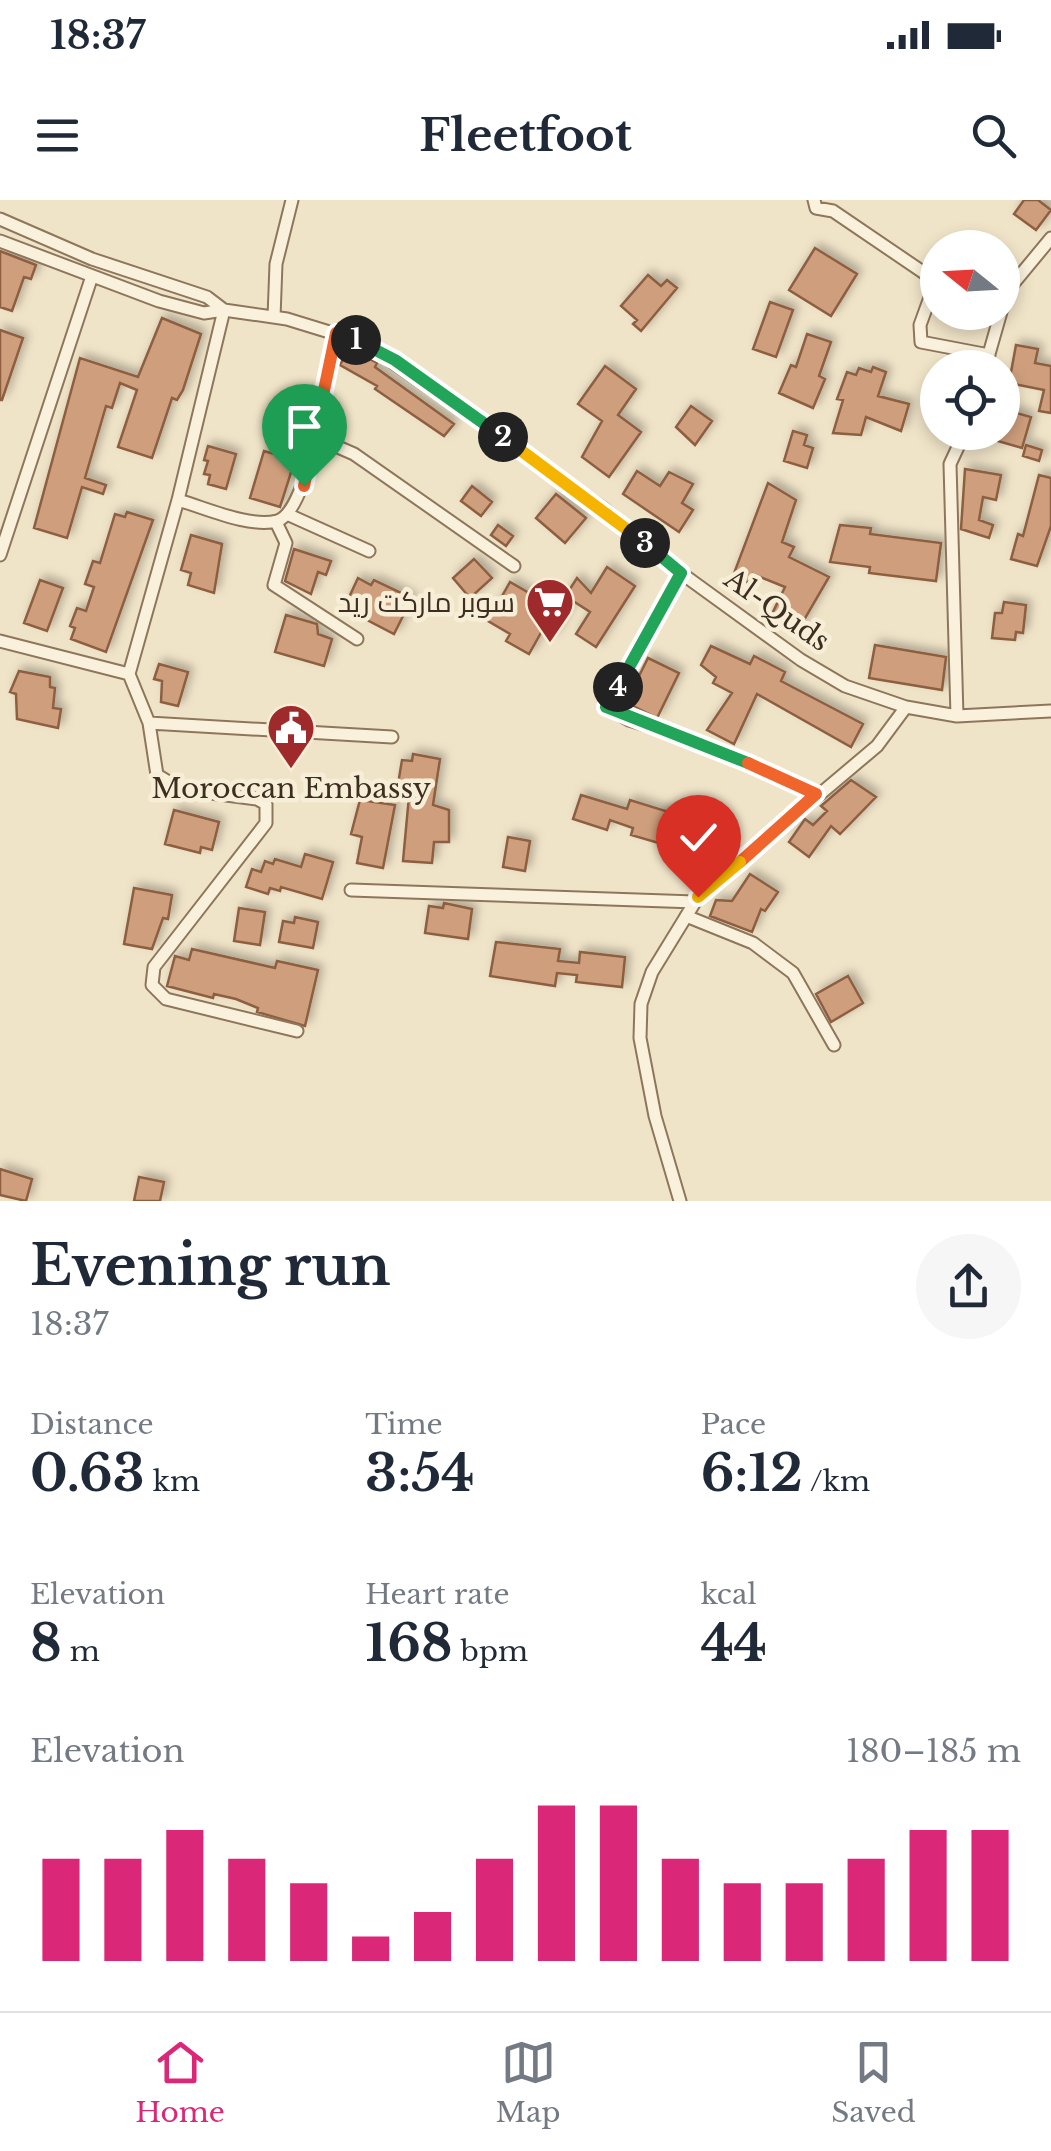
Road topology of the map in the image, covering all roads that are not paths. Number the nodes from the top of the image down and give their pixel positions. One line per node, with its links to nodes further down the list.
1 (292, 200): 9 (street)
2 (814, 200): 11 (street)
3 (0, 219): 8 (street, Al-Quds)
4 (1051, 238): 6 (street)
5 (0, 240): 7 (street, Al-Quds)
6 (1020, 277)
7 (91, 278): 8 (street, Al-Quds); 18 (street)
8 (224, 310): 9 (street, Al-Quds); 14 (street)
9 (274, 317): 10 (street, Al-Quds)
10 (336, 333): 12 (street); 20 (street, Al-Quds)
11 (949, 350)
12 (314, 436): 15 (street); 19 (street)
13 (957, 450): 26 (street)
14 (178, 500): 16 (street); 23 (street)
15 (289, 515): 16 (street); 17 (street)
16 (276, 522): 21 (street)
17 (369, 551)
18 (0, 555)
19 (514, 566)
20 (681, 573): 24 (street, Al-Quds); 29 (street)
21 (357, 639)
22 (0, 641): 23 (street)
23 (130, 674): 27 (street)
24 (906, 707): 26 (street, Al-Quds); 29 (street)
25 (1051, 711): 26 (street, Al-Quds)
26 (957, 716)
27 (148, 723): 28 (street); 33 (street)
28 (392, 737)
29 (816, 794): 31 (street)
30 (351, 890): 31 (street)
31 (695, 902): 32 (street)
32 (686, 916): 34 (street); 35 (street)
33 (296, 1030)
34 (834, 1045)
35 (680, 1201)

